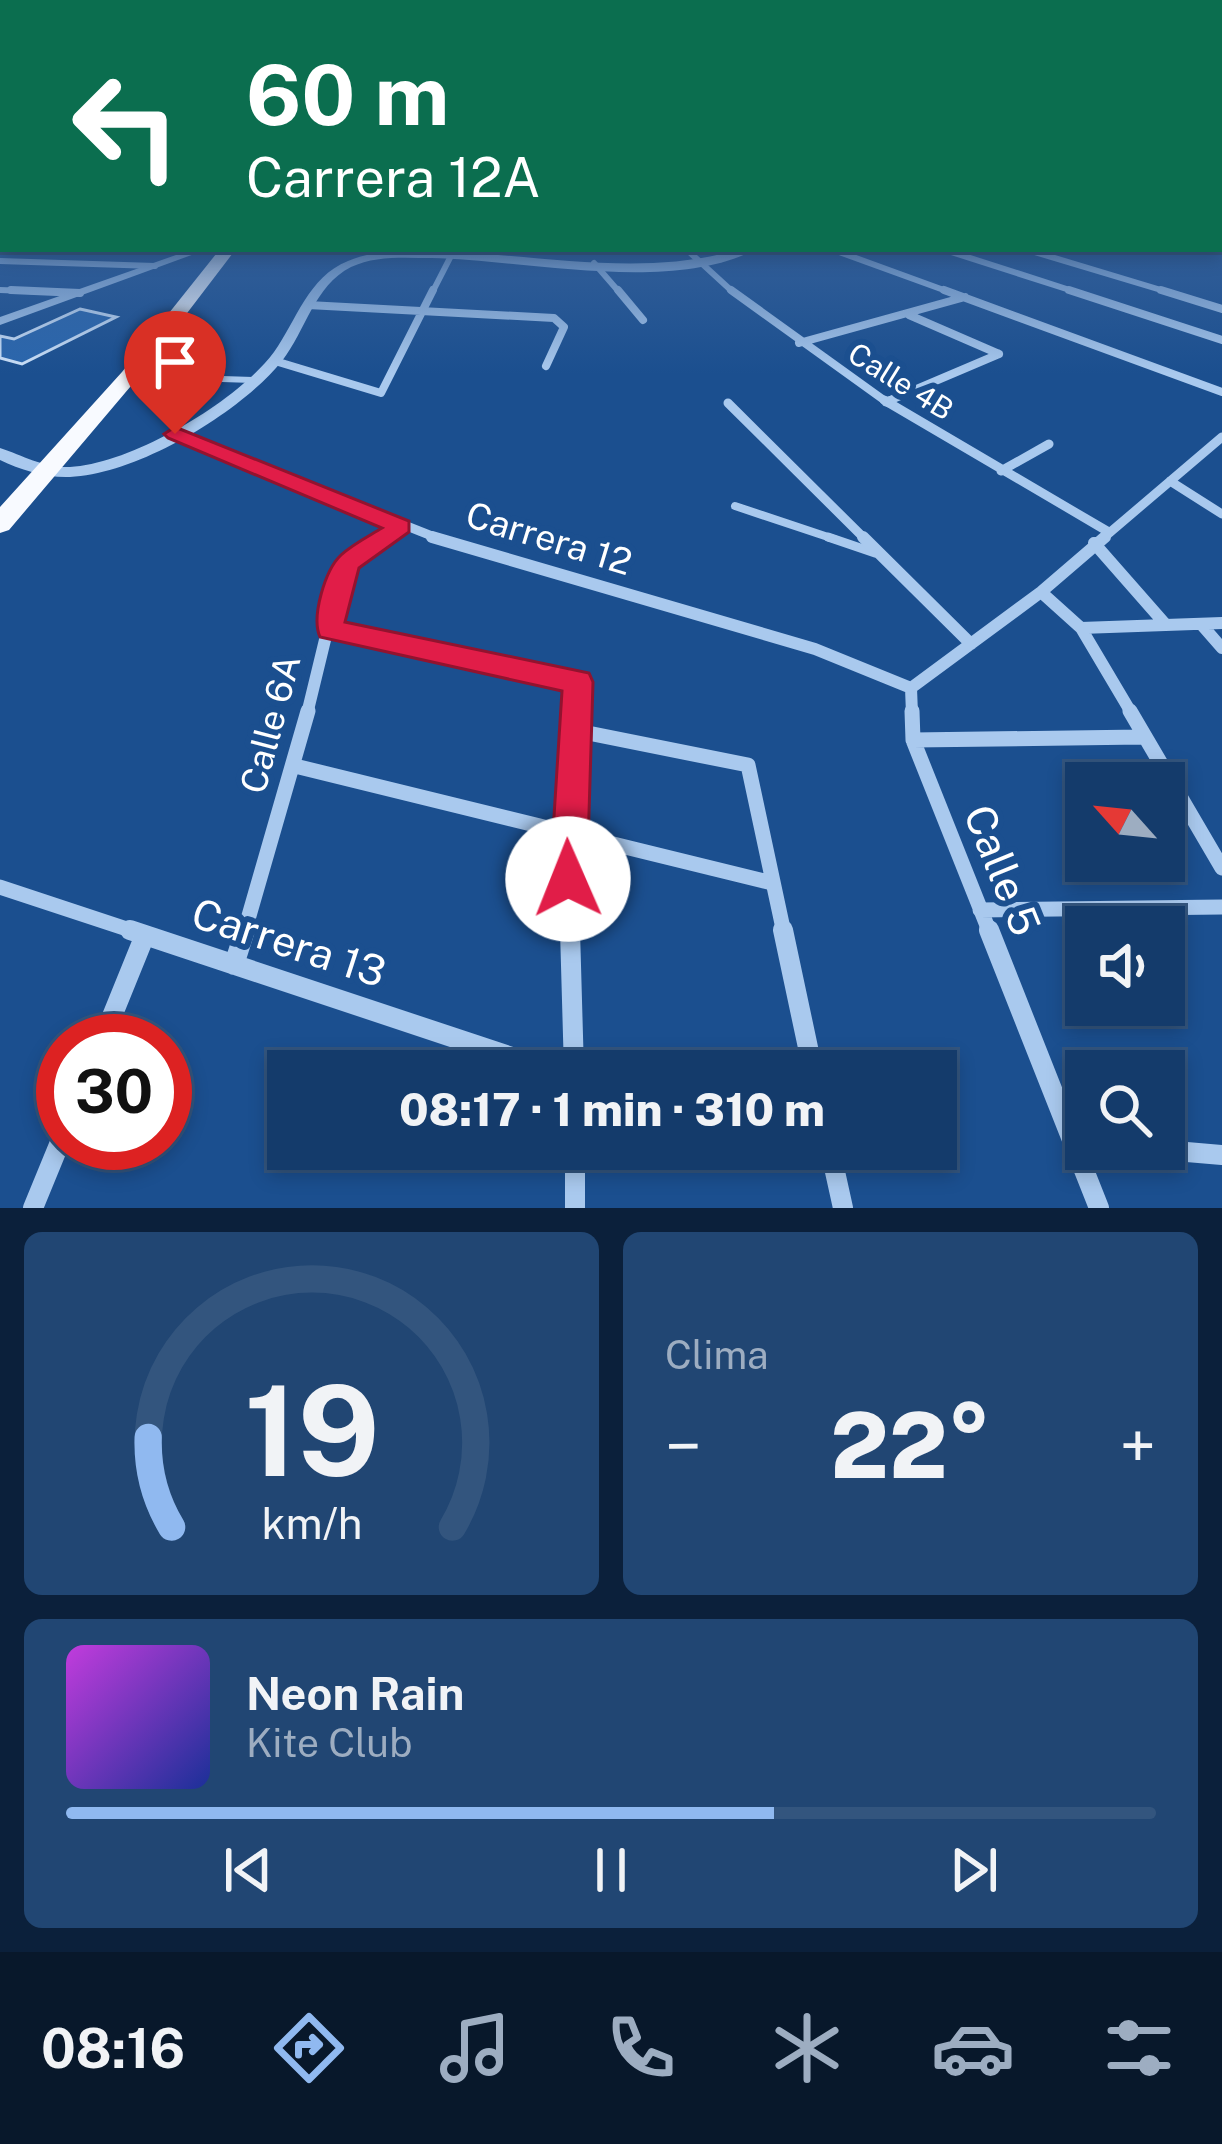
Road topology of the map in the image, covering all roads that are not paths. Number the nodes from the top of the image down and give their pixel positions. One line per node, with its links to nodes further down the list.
1 (35, 261): 14 (street)
2 (168, 261): 14 (street)
3 (218, 261): 28 (highway)
4 (359, 261): 18 (street)
5 (448, 261): 20 (street)
6 (568, 261): 12 (street)
7 (696, 261): 13 (street, Calle 4B)
8 (711, 261): 13 (street)
9 (866, 261): 17 (street)
10 (981, 261): 24 (street)
11 (1065, 261): 19 (street)
12 (594, 263): 13 (street); 22 (street)
13 (699, 265): 25 (street, Calle 4B)
14 (155, 266): 16 (street)
15 (0, 290): 16 (street)
16 (80, 293): 23 (street)
17 (965, 297): 21 (street); 30 (street)
18 (308, 305): 20 (street); 26 (street)
19 (1222, 309)
20 (422, 312): 26 (street); 27 (street)
21 (909, 315): 25 (street); 31 (street)
22 (643, 320)
23 (0, 322)
24 (1222, 340)
25 (799, 343): 31 (street, Calle 4B)
26 (275, 361): 29 (street)
27 (545, 366)
28 (129, 376): 29 (lane); 37 (highway)
29 (254, 380): 33 (street)
30 (1222, 392)
31 (886, 402): 38 (street, Calle 4B)
32 (728, 403): 46 (street)
33 (175, 434): 37 (street); 43 (street, Carrera 12)
34 (1222, 436): 39 (street)
35 (1048, 444): 38 (street)
36 (0, 453): 37 (street)
37 (48, 470): 42 (highway)
38 (1001, 471): 44 (street, Calle 4B)
39 (1170, 481): 41 (street); 44 (street)
40 (735, 506): 46 (lane)
41 (1222, 514)
42 (0, 524)
43 (401, 526): 52 (street, Calle 6A); 55 (street, Carrera 12)
44 (1107, 531): 45 (street)
45 (1094, 542): 47 (street); 50 (street)
46 (880, 554): 53 (street)
47 (1041, 592): 51 (street); 53 (street)
48 (1222, 623): 49 (street)
49 (1202, 624): 50 (street); 54 (street)
50 (1166, 625): 51 (street)
51 (1081, 628): 57 (street)
52 (330, 629): 56 (street); 59 (street, Calle 6A)
53 (971, 644): 55 (street)
54 (1222, 649)
55 (911, 688): 58 (street, Calle 5)
56 (573, 730): 60 (street); 62 (street)
57 (1142, 737): 58 (street); 61 (street)
58 (913, 740): 65 (street, Calle 5)
59 (295, 766): 60 (street); 67 (street, Calle 6A)
60 (567, 831): 62 (street); 70 (street)
61 (1222, 868)
62 (772, 883): 71 (street)
63 (0, 887): 66 (street, Carrera 13)
64 (1222, 908): 65 (street)
65 (980, 910): 72 (street, Calle 5)
66 (145, 935): 67 (street, Carrera 13); 68 (street)
67 (234, 964): 69 (street, Carrera 13)
68 (113, 1014)
69 (491, 1050)
70 (573, 1050)
71 (808, 1050)
72 (1065, 1110)
73 (1185, 1152): 74 (street)
74 (1222, 1155)
75 (49, 1170): 79 (street)
76 (575, 1170): 80 (street)
77 (835, 1170): 81 (street)
78 (1087, 1170): 82 (street, Calle 5)
79 (33, 1208)
80 (575, 1208)
81 (843, 1208)
82 (1099, 1208)

